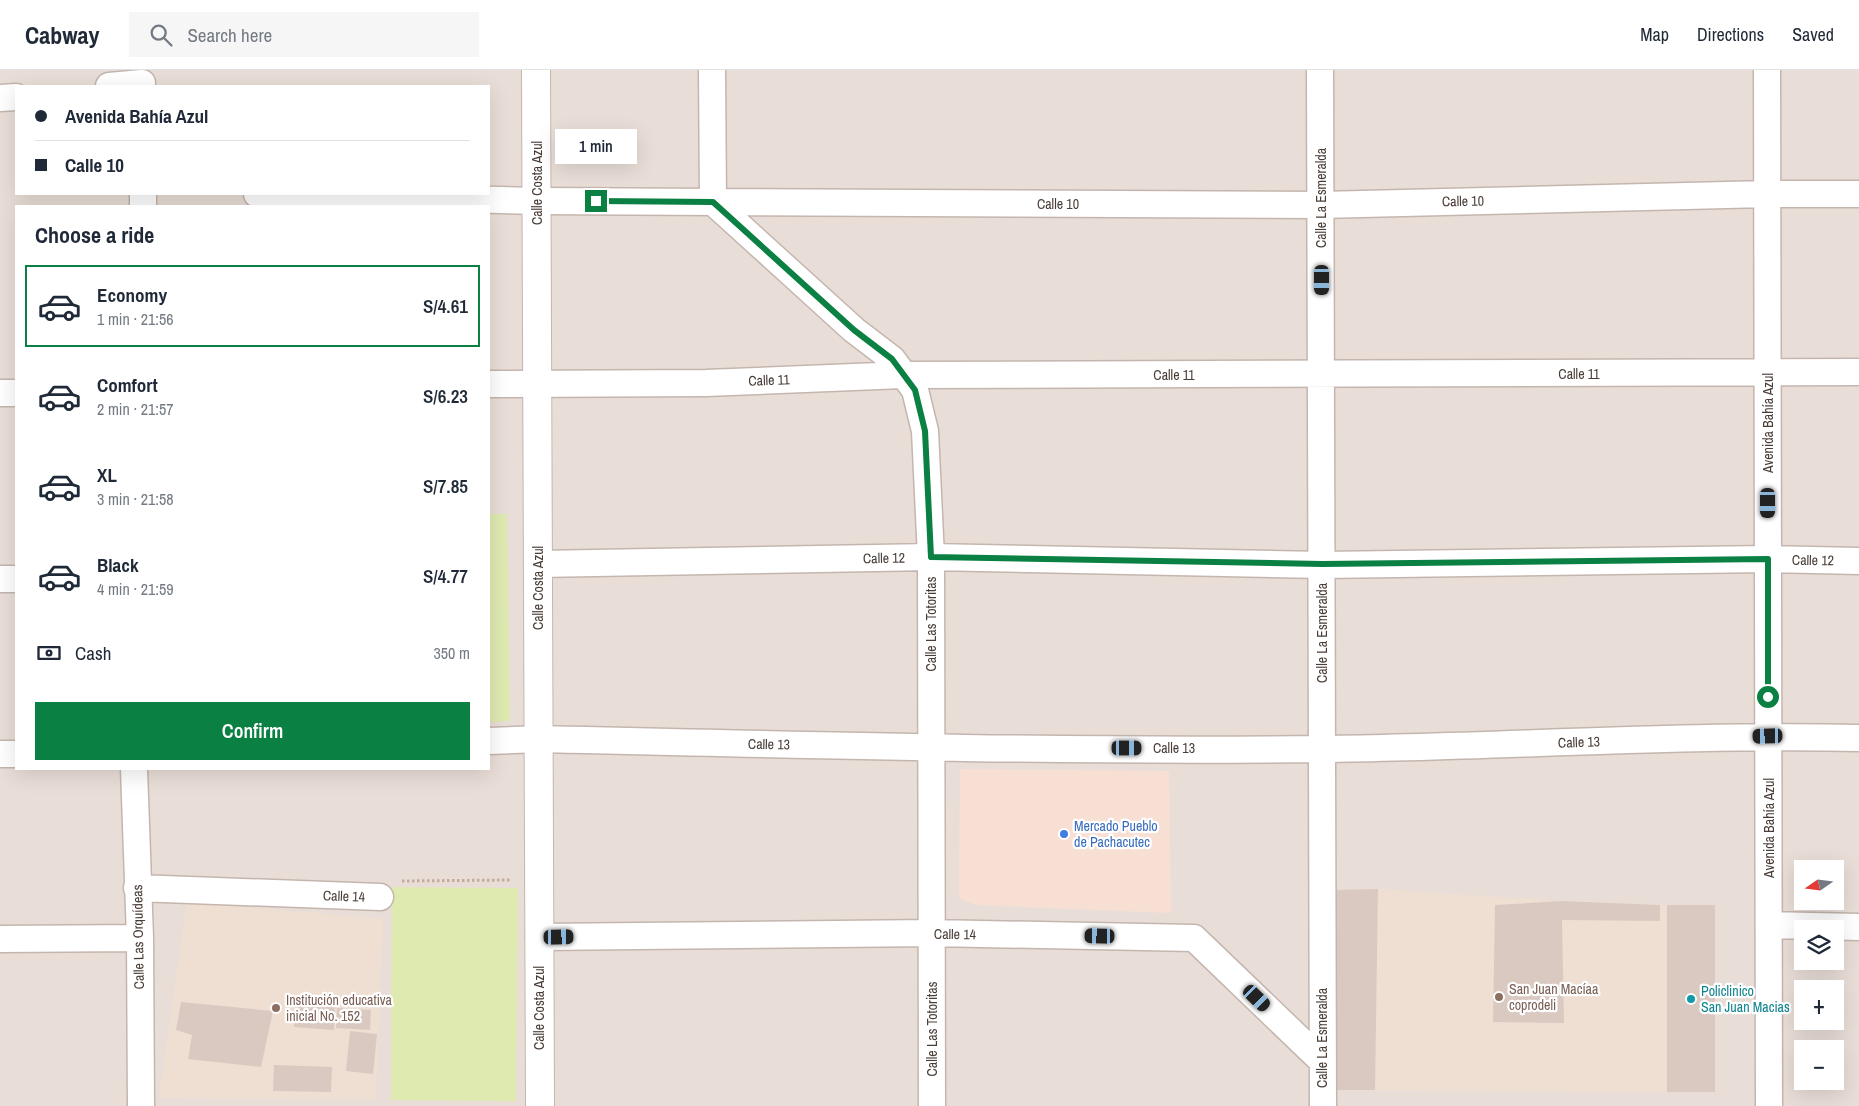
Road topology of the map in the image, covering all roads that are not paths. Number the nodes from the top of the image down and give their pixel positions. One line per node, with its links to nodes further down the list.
1 (536, 70): 12 (street, Calle Costa Azul)
2 (712, 70): 13 (street)
3 (1320, 70): 14 (street, Calle La Esmeralda)
4 (1767, 70): 9 (street, Avenida Bahía Azul)
5 (141, 80): 6 (street)
6 (114, 85)
7 (15, 97): 8 (street)
8 (0, 98)
9 (1767, 194): 10 (street, Calle 10); 14 (street, Calle 10); 16 (street, Avenida Bahía Azul)
10 (1859, 194)
11 (296, 195): 12 (street, Calle 10)
12 (537, 201): 13 (street, Calle 10); 19 (street, Calle Costa Azul)
13 (713, 202): 14 (street, Calle 10); 18 (street, Calle Las Totoritas)
14 (1321, 205): 17 (street, Calle La Esmeralda)
15 (1859, 372): 16 (street, Calle 11)
16 (1768, 373): 17 (street, Calle 11); 24 (street, Avenida Bahía Azul)
17 (1322, 374): 18 (street, Calle 11); 27 (street, Calle La Esmeralda)
18 (903, 375): 19 (street, Calle 11); 23 (street, Calle Las Totoritas)
19 (537, 383): 20 (street, Calle 11); 26 (street, Calle Costa Azul)
20 (490, 384)
21 (0, 393): 22 (street)
22 (15, 393)
23 (931, 557): 26 (street, Calle 12); 27 (street, Calle 12); 34 (street, Calle Las Totoritas)
24 (1768, 559): 25 (street, Calle 12); 27 (street, Calle 12); 30 (street, Avenida Bahía Azul)
25 (1859, 561)
26 (538, 564): 32 (street, Calle Costa Azul)
27 (1322, 564): 35 (street, Calle La Esmeralda)
28 (0, 579): 29 (street)
29 (15, 579)
30 (1768, 736): 31 (street, Calle 13); 35 (street, Calle 13); 41 (street, Avenida Bahía Azul)
31 (1859, 738)
32 (538, 739): 33 (street, Calle 13); 34 (street, Calle 13); 44 (street, Calle Costa Azul)
33 (490, 741)
34 (931, 748): 35 (street, Calle 13); 43 (street, Calle Las Totoritas)
35 (1322, 749): 47 (street, Calle La Esmeralda)
36 (0, 754): 37 (street)
37 (15, 754)
38 (134, 770): 39 (street, Calle Las Orquídeas)
39 (137, 888): 40 (street, Calle 14); 45 (street, Calle Las Orquídeas)
40 (380, 897)
41 (1769, 925): 42 (street); 52 (street, Avenida Bahía Azul)
42 (1859, 927)
43 (932, 933): 44 (street, Calle 14); 47 (street, Calle 14); 50 (street, Calle Las Totoritas)
44 (539, 937): 49 (street, Calle Costa Azul)
45 (140, 938): 46 (street); 48 (street, Calle Las Orquídeas)
46 (0, 939)
47 (1322, 1061): 51 (street, Calle La Esmeralda)
48 (141, 1106)
49 (540, 1106)
50 (932, 1106)
51 (1323, 1106)
52 (1769, 1106)

